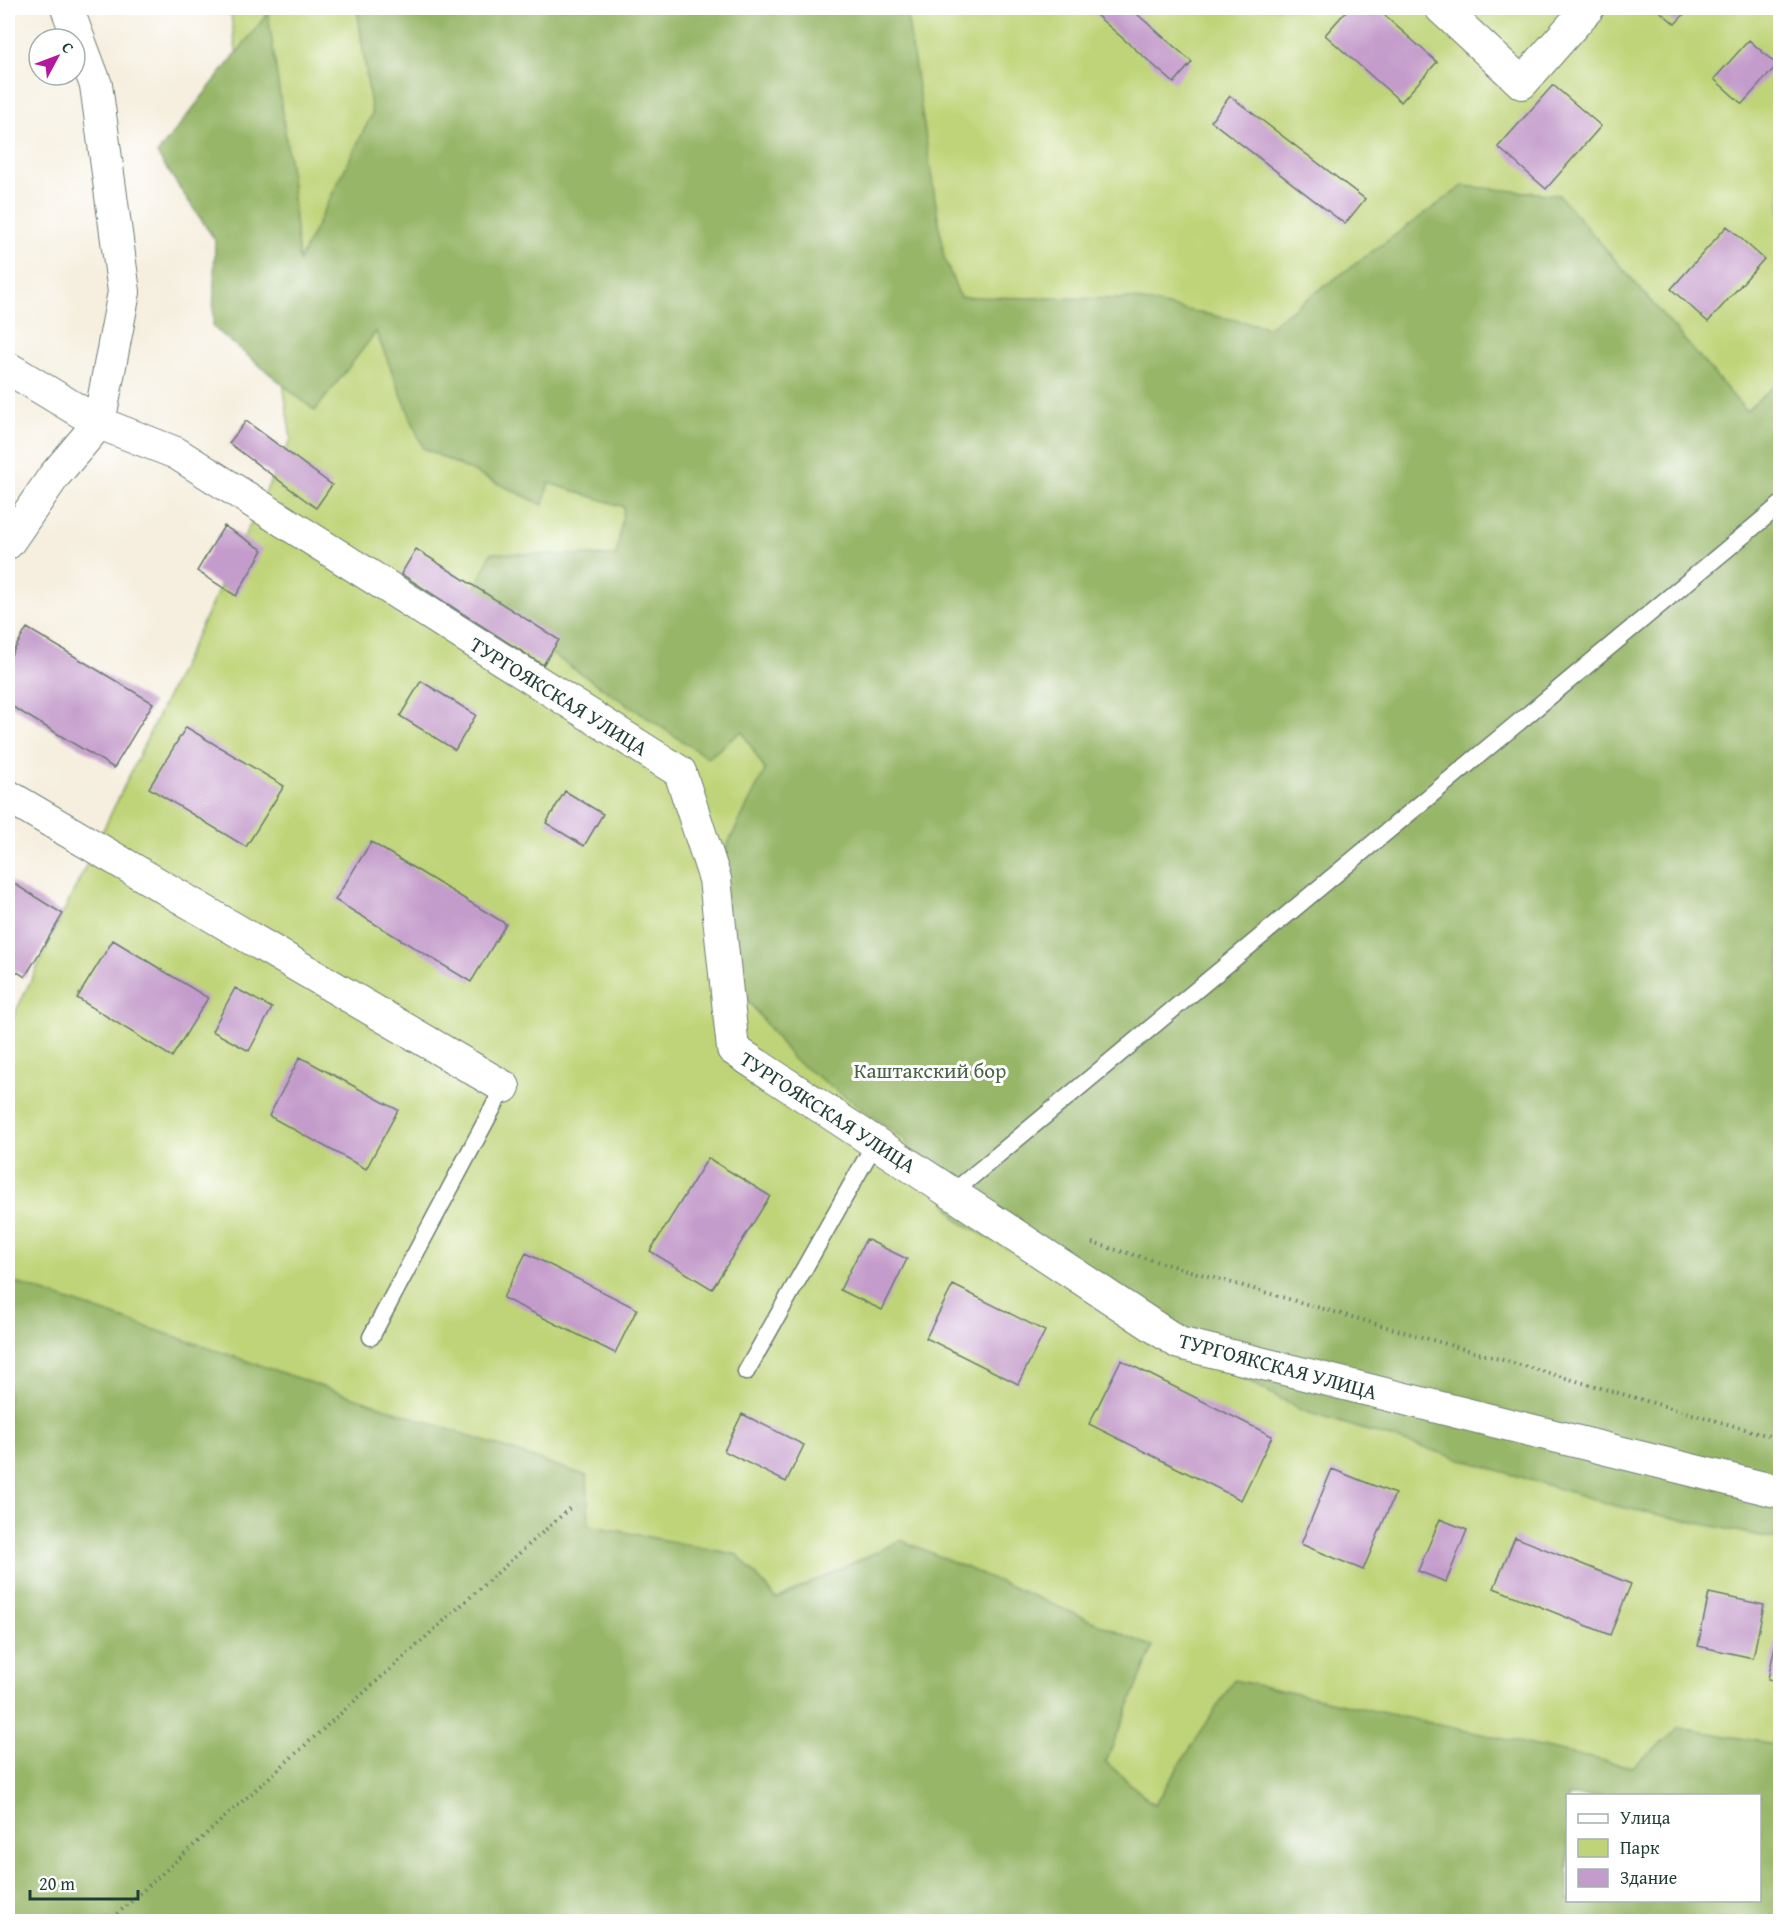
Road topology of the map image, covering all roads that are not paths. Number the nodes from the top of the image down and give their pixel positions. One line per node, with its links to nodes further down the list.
1 (67, 8): 5 (street)
2 (1441, 8): 3 (street)
3 (1588, 8)
4 (8, 368): 5 (street)
5 (99, 423): 7 (street); 10 (street, ТУРГОЯКСКАЯ УЛИЦА)
6 (1780, 505): 11 (lane)
7 (8, 543)
8 (8, 796): 9 (street)
9 (504, 1087): 12 (lane)
10 (875, 1143): 11 (street, ТУРГОЯКСКАЯ УЛИЦА); 13 (lane)
11 (952, 1193): 14 (street, ТУРГОЯКСКАЯ УЛИЦА)
12 (371, 1337)
13 (746, 1372)
14 (1780, 1492)

